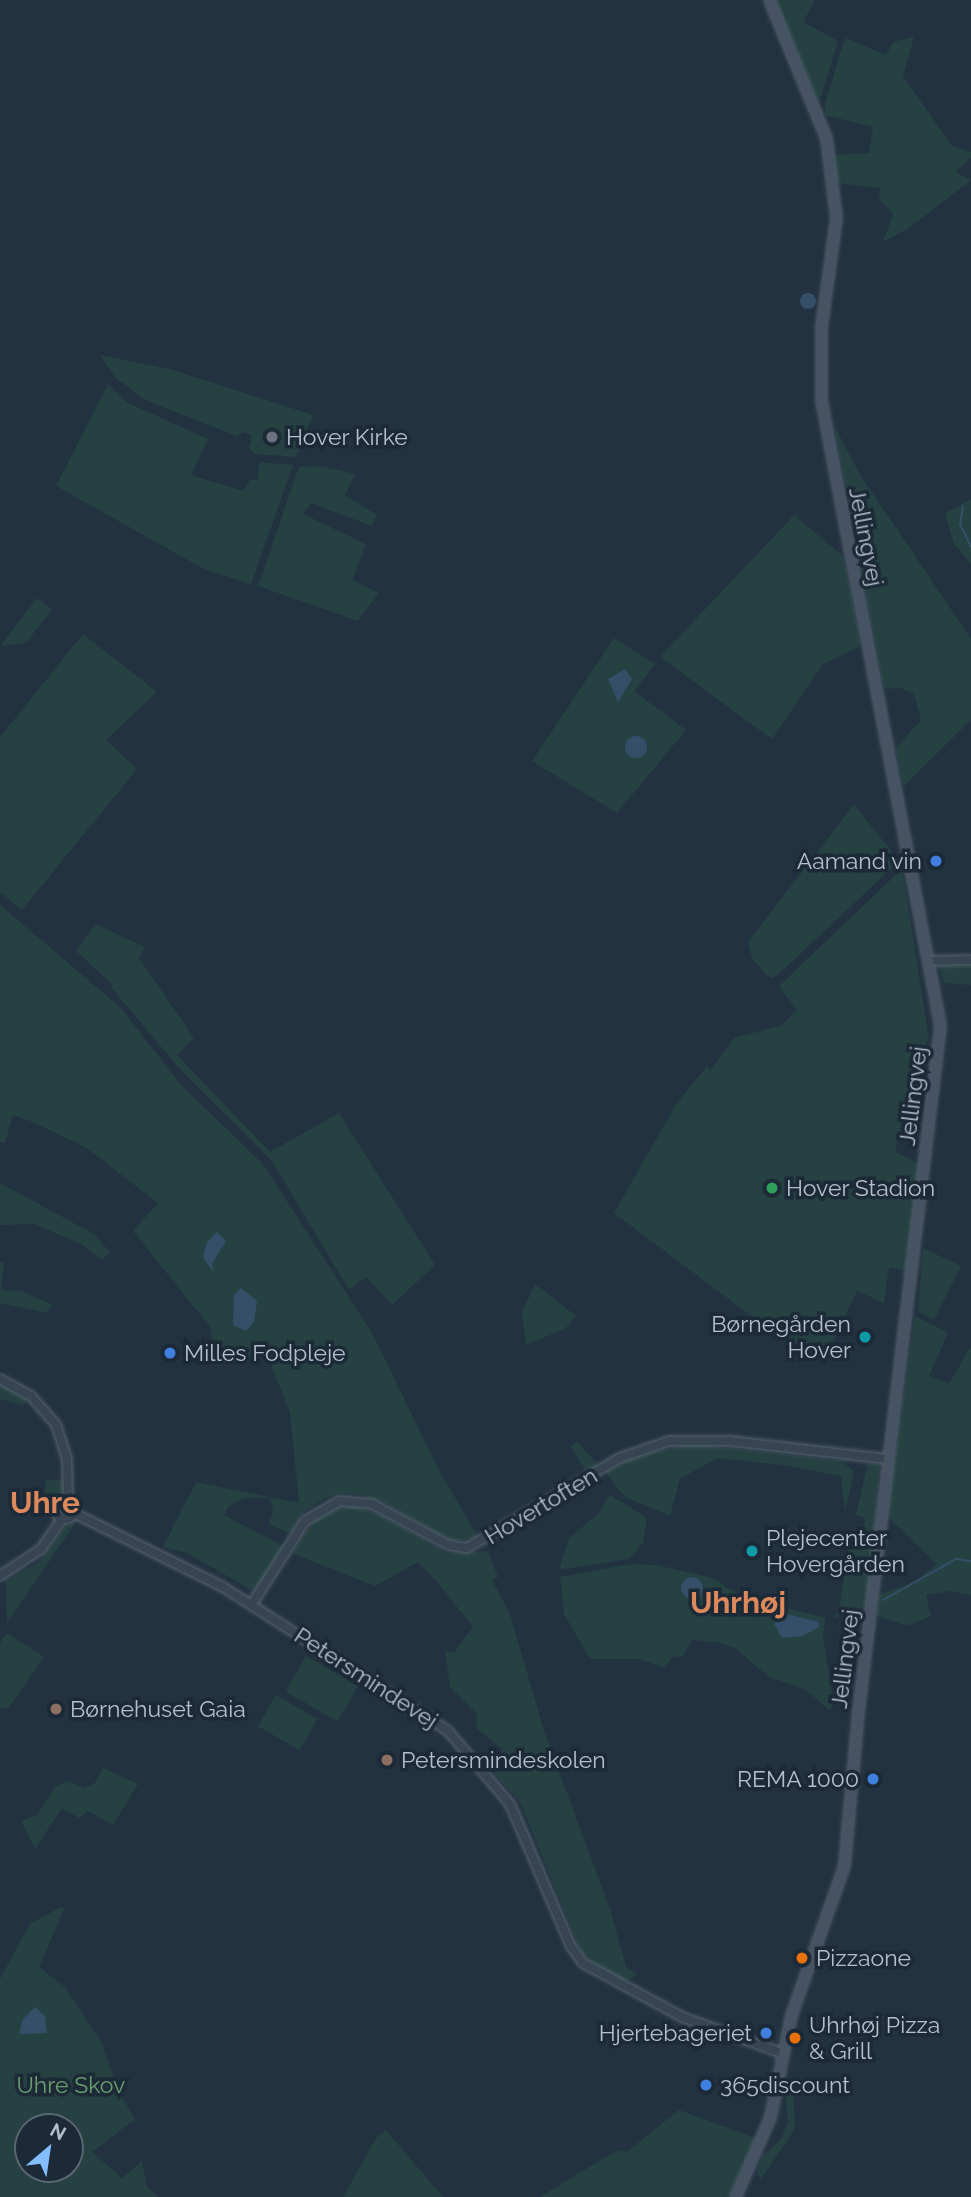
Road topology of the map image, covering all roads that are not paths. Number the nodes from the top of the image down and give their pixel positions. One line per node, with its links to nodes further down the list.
1 (769, 0): 3 (main road, Jellingvej)
2 (971, 960): 3 (street)
3 (929, 961): 5 (main road, Jellingvej)
4 (0, 1379): 6 (street)
5 (888, 1459): 10 (street, Hovertoften); 11 (main road, Jellingvej)
6 (68, 1501): 7 (street); 8 (street)
7 (74, 1513): 8 (street); 10 (street, Petersmindevej)
8 (62, 1519): 9 (street)
9 (0, 1576)
10 (252, 1604): 11 (street, Petersmindevej)
11 (782, 2053): 12 (main road, Jellingvej)
12 (735, 2197)

